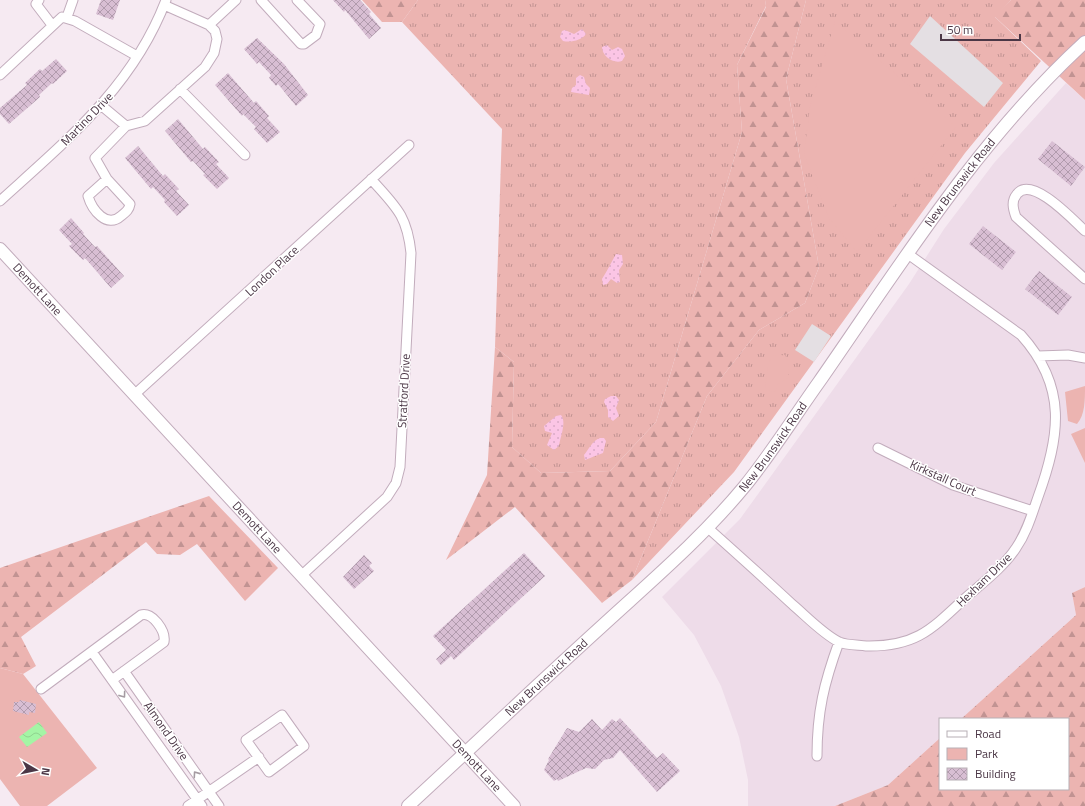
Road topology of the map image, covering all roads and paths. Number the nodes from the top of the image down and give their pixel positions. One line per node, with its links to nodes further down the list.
1 (39, 0): 8 (street)
2 (73, 0): 7 (street)
3 (236, 0): 9 (street)
4 (261, 0): 5 (street)
5 (297, 0)
6 (165, 3): 9 (street); 11 (street, Martino Drive)
7 (67, 17): 8 (street); 11 (street)
8 (52, 25): 12 (street)
9 (209, 25): 13 (street)
10 (1085, 42): 23 (street, New Brunswick Road)
11 (137, 56): 14 (street, Martino Drive)
12 (0, 75)
13 (180, 89): 15 (street); 17 (street)
14 (102, 106): 15 (street); 20 (street, Martino Drive)
15 (126, 126): 18 (street)
16 (409, 145): 19 (street, London Place)
17 (245, 155)
18 (107, 179): 18 (street)
19 (371, 180): 27 (street, London Place); 31 (street, Stratford Drive)
20 (0, 201)
21 (1085, 231): 24 (street)
22 (0, 250): 27 (street, Demott Lane)
23 (908, 254): 25 (street, Hexham Drive); 30 (street, New Brunswick Road)
24 (1085, 279)
25 (1038, 356): 26 (street); 29 (street, Hexham Drive)
26 (1085, 357)
27 (134, 395): 31 (street, Demott Lane)
28 (878, 448): 29 (street, Kirkstall Court)
29 (1033, 511): 32 (street, Hexham Drive)
30 (708, 528): 32 (street, Hexham Drive); 37 (street, New Brunswick Road)
31 (302, 575): 37 (street, Demott Lane)
32 (839, 642): 38 (street)
33 (92, 652): 34 (street); 35 (street, Almond Drive); 36 (street)
34 (124, 671): 35 (street); 40 (street, Almond Drive, one-way to 34)
35 (112, 680): 41 (street, Almond Drive, one-way to 41)
36 (41, 689)
37 (465, 754): 44 (street, New Brunswick Road); 45 (street, Demott Lane)
38 (817, 756)
39 (259, 757): 39 (street); 40 (street)
40 (209, 792): 41 (street); 43 (street, Almond Drive)
41 (200, 803): 42 (street)
42 (188, 806)
43 (219, 806)
44 (408, 806)
45 (514, 806)

